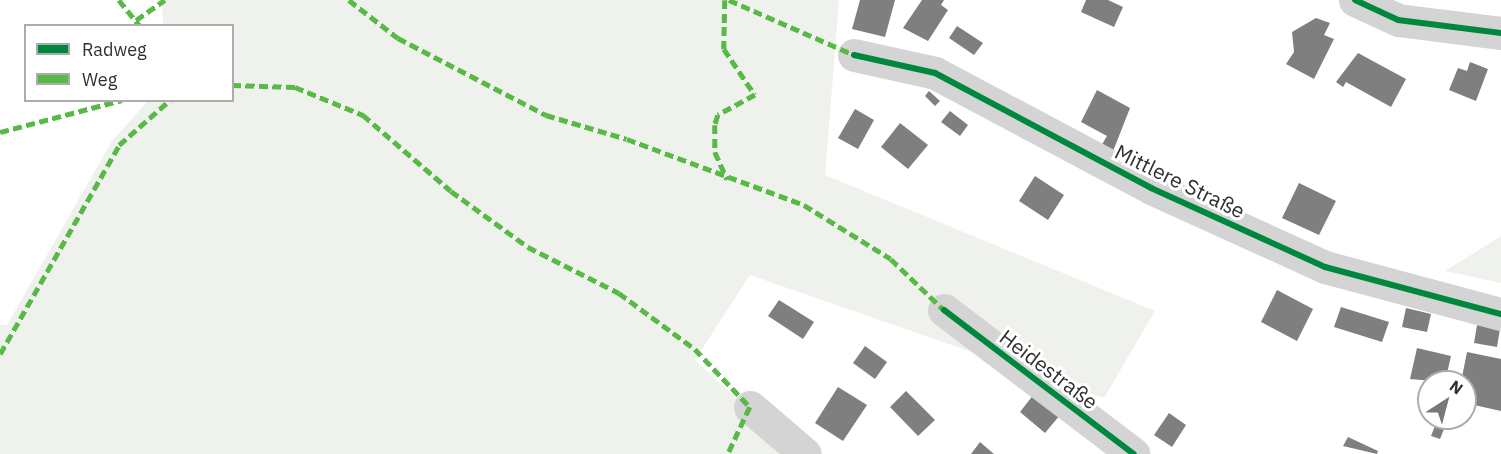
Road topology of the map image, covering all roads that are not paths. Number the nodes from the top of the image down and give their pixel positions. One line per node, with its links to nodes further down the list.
1 (1355, 0): 2 (street)
2 (1501, 33)
3 (854, 55): 5 (street, Mittlere Straße)
4 (944, 310): 8 (street, Heidestraße)
5 (1501, 314)
6 (750, 407): 7 (street)
7 (805, 454)
8 (1134, 454)

